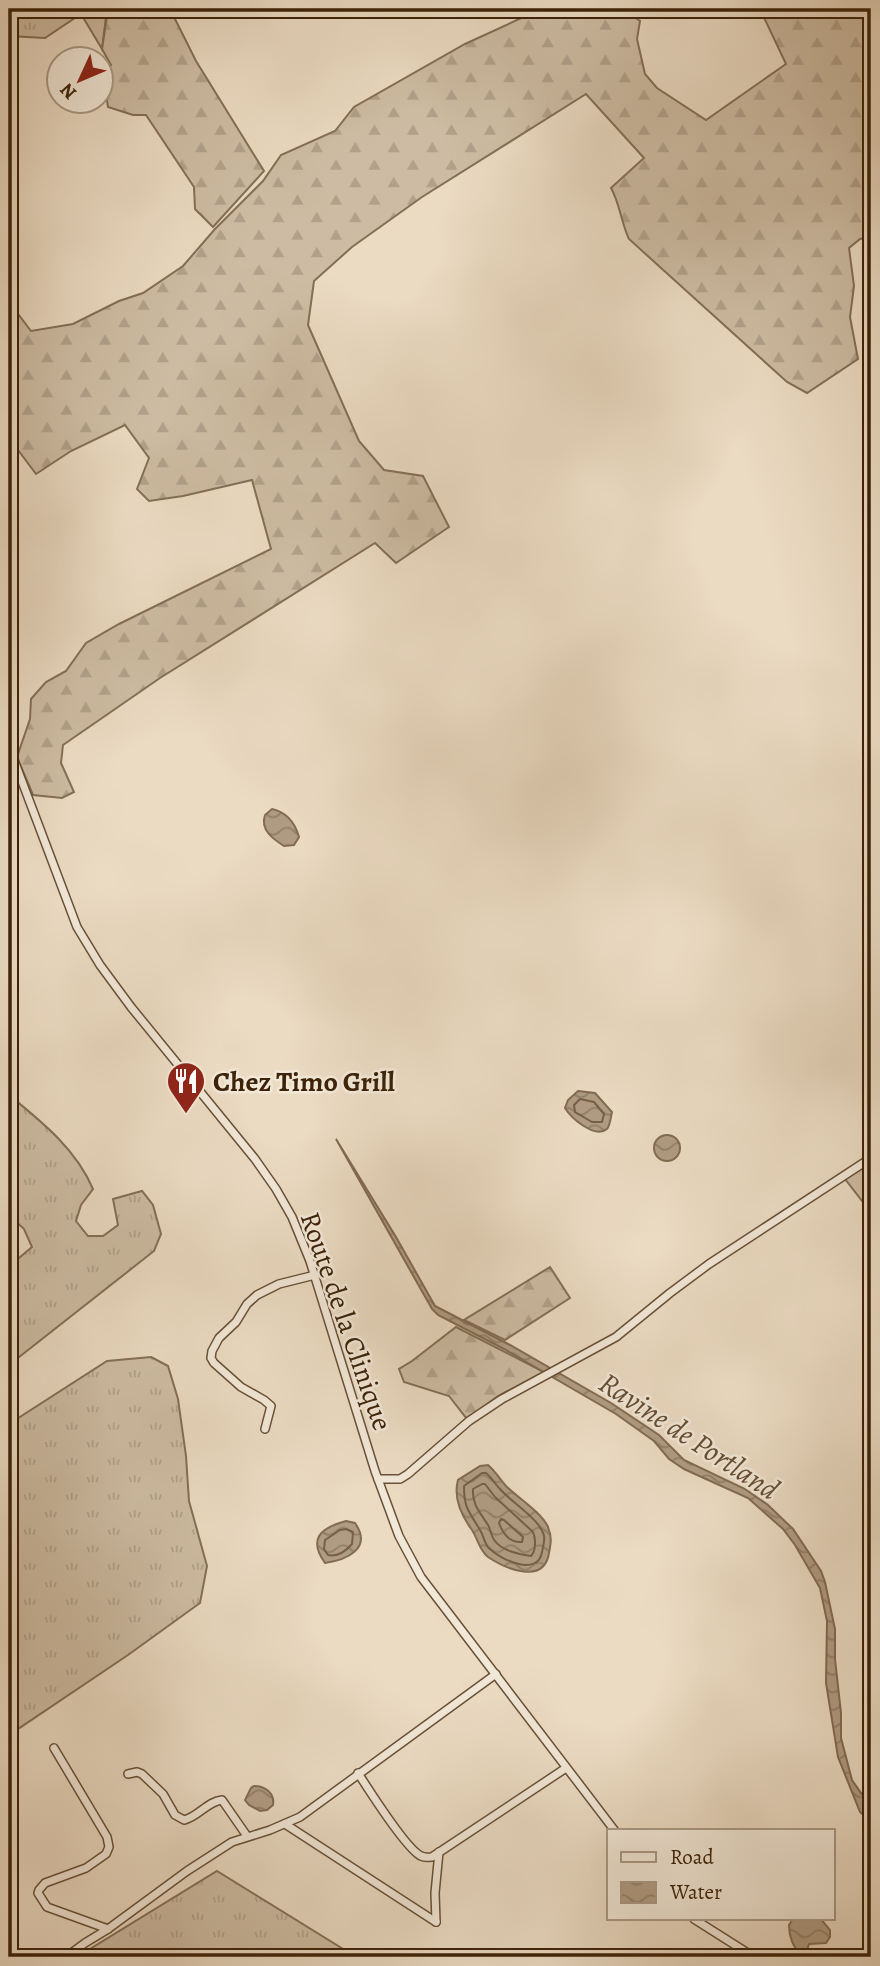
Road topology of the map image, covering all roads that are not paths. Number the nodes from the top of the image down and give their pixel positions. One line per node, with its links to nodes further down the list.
1 (9, 747): 3 (street, Route de la Clinique)
2 (871, 1158): 5 (street)
3 (315, 1275): 4 (street); 5 (street, Route de la Clinique)
4 (265, 1429)
5 (378, 1479): 6 (street, Route de la Clinique)
6 (496, 1674): 8 (street, Route de la Clinique); 9 (street)
7 (54, 1748): 16 (street)
8 (566, 1768): 12 (street, Route de la Clinique); 14 (street)
9 (358, 1773): 11 (street); 14 (street)
10 (128, 1774): 13 (street)
11 (285, 1824): 13 (street); 14 (street)
12 (613, 1829)
13 (247, 1836): 16 (street)
14 (439, 1852)
15 (696, 1920): 18 (street)
16 (108, 1929): 17 (street)
17 (66, 1957)
18 (754, 1957)

